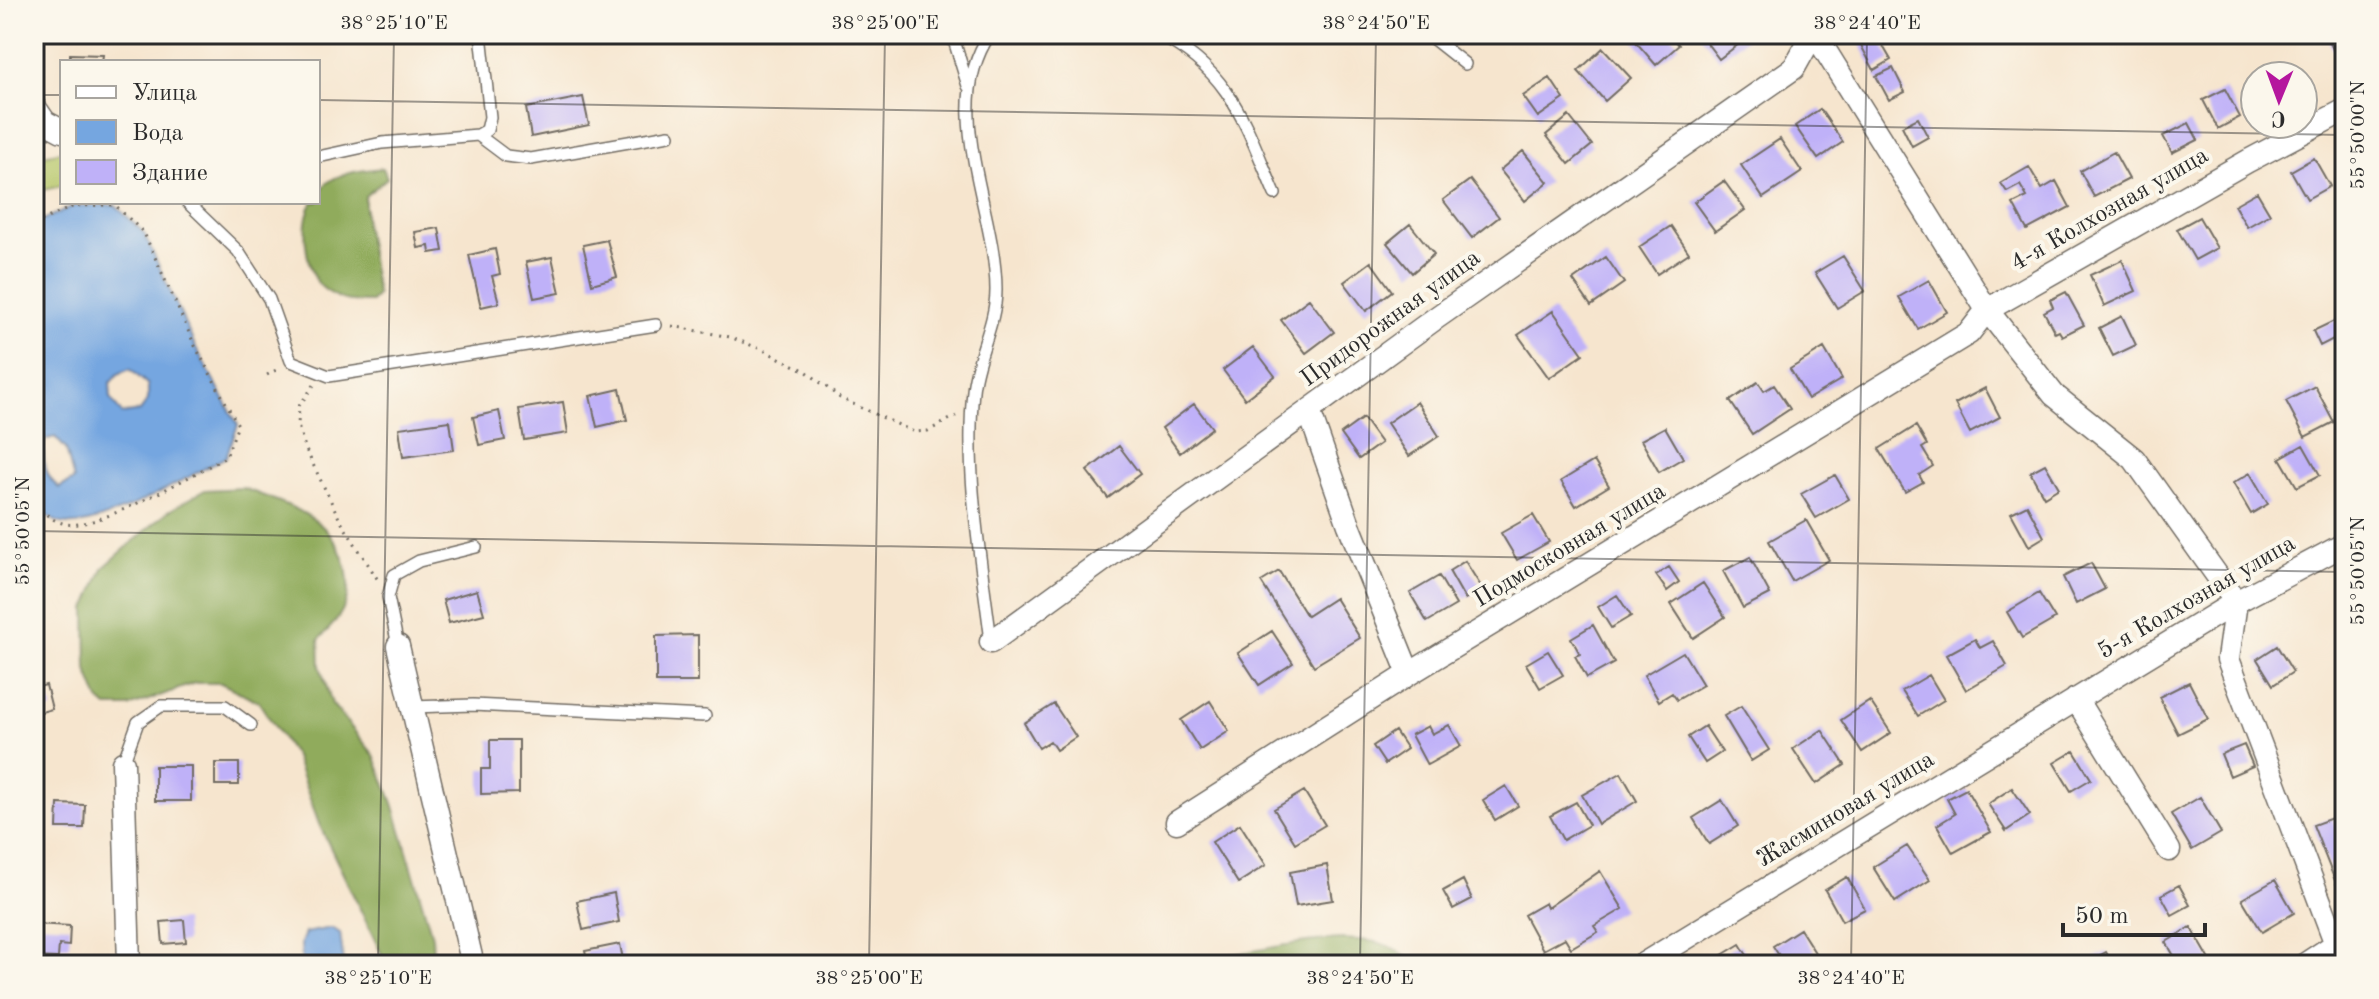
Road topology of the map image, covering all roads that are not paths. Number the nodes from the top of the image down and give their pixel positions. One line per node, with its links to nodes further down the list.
1 (481, 34): 12 (lane)
2 (952, 34): 8 (lane)
3 (990, 34): 8 (lane)
4 (1157, 34): 15 (lane)
5 (1427, 34): 7 (lane)
6 (1814, 34): 17 (street); 19 (street, Придорожная улица)
7 (1465, 64)
8 (969, 91): 23 (lane)
9 (34, 106): 11 (street)
10 (2345, 110): 17 (street, 4-я Колхозная улица)
11 (60, 130)
12 (478, 135): 13 (lane); 14 (lane)
13 (669, 135)
14 (320, 157)
15 (1275, 194)
16 (189, 204): 18 (lane)
17 (1987, 310): 22 (street); 25 (street, Подмосковная улица)
18 (656, 325)
19 (1309, 411): 23 (street, Придорожная улица); 25 (street)
20 (2345, 544): 22 (street, 5-я Колхозная улица)
21 (476, 547): 24 (lane)
22 (2236, 602): 26 (street, 5-я Колхозная улица); 33 (street)
23 (991, 642)
24 (398, 646): 27 (street)
25 (1409, 674): 31 (street, Подмосковная улица)
26 (2076, 699): 32 (street); 36 (street, Жасминовая улица)
27 (412, 707): 28 (lane); 35 (street)
28 (705, 716)
29 (251, 725): 30 (lane)
30 (123, 763): 34 (street)
31 (1177, 822)
32 (2169, 850)
33 (2340, 941): 37 (street)
34 (129, 965)
35 (473, 965)
36 (1642, 965)
37 (2304, 965)

